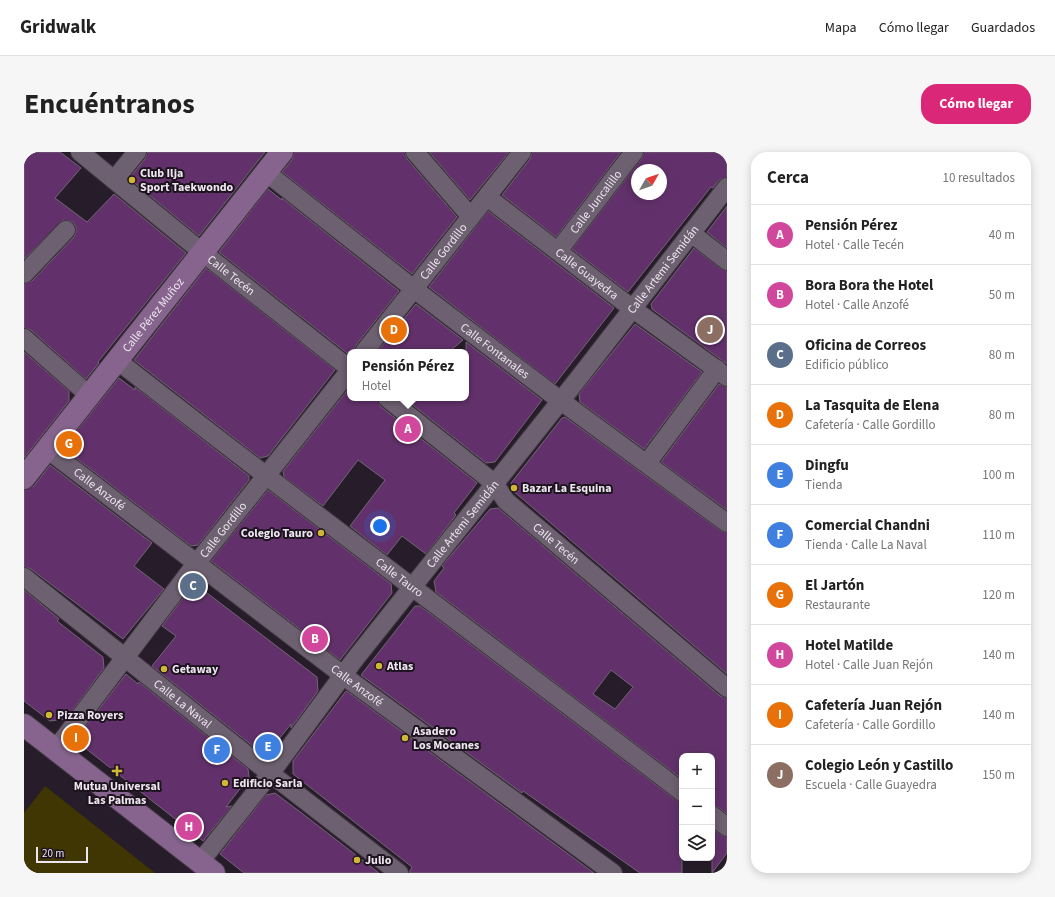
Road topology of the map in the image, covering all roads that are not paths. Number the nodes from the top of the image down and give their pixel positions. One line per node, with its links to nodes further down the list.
1 (80, 152): 8 (street, Calle Tecén)
2 (137, 152): 8 (street)
3 (282, 152): 7 (street, Calle Pérez Muñoz)
4 (415, 152): 11 (street)
5 (522, 152): 10 (street, Calle Gordillo)
6 (634, 152): 14 (street, Calle Juncalillo)
7 (267, 172): 15 (street, Calle Pérez Muñoz); 18 (street, Calle Fontanales)
8 (114, 180): 15 (street, Calle Tecén)
9 (727, 187): 13 (street, Calle Artemi Semidán)
10 (487, 197): 11 (street, Calle Gordillo); 14 (street, Calle Guayedra)
11 (471, 217): 18 (street, Calle Gordillo)
12 (66, 230): 17 (street)
13 (691, 233): 16 (street); 19 (street, Calle Artemi Semidán)
14 (558, 251): 19 (street, Calle Guayedra)
15 (202, 252): 22 (street, Calle Pérez Muñoz); 23 (street, Calle Tecén)
16 (727, 261)
17 (24, 274)
18 (414, 289): 21 (street, Calle Gordillo); 28 (street, Calle Fontanales)
19 (633, 309): 25 (street, Calle Guayedra); 28 (street, Calle Artemi Semidán)
20 (24, 338): 26 (street)
21 (366, 349)
22 (118, 361): 26 (street, Calle Pérez Muñoz); 31 (street, Calle Tauro)
23 (347, 367)
24 (347, 373): 31 (street, Calle Gordillo)
25 (722, 373): 30 (street)
26 (90, 396): 29 (street, Calle Pérez Muñoz)
27 (391, 401): 33 (street, Calle Tecén)
28 (560, 401): 30 (street, Calle Fontanales); 33 (street, Calle Artemi Semidán)
29 (47, 449): 32 (street, Calle Pérez Muñoz); 35 (street, Calle Anzofé)
30 (647, 463): 34 (street, Calle Fontanales)
31 (266, 476): 35 (street, Calle Gordillo); 37 (street, Calle Tauro)
32 (24, 478)
33 (494, 483): 37 (street, Calle Artemi Semidán); 40 (street, Calle Tecén)
34 (727, 523)
35 (197, 564): 38 (street, Calle Gordillo); 39 (street, Calle Anzofé)
36 (24, 577): 38 (street, Calle La Naval)
37 (414, 587): 39 (street, Calle Artemi Semidán); 44 (street, Calle Tauro)
38 (125, 658): 42 (street, Calle Gordillo); 43 (street, Calle La Naval)
39 (344, 676): 43 (street, Calle Artemi Semidán); 49 (street, Calle Anzofé)
40 (727, 688)
41 (24, 725): 42 (street)
42 (55, 750): 47 (street)
43 (270, 774): 47 (street, Calle Artemi Semidán); 48 (street, Calle La Naval)
44 (679, 790)
45 (715, 817): 46 (street)
46 (727, 827)
47 (207, 867)
48 (399, 873)
49 (613, 873)

